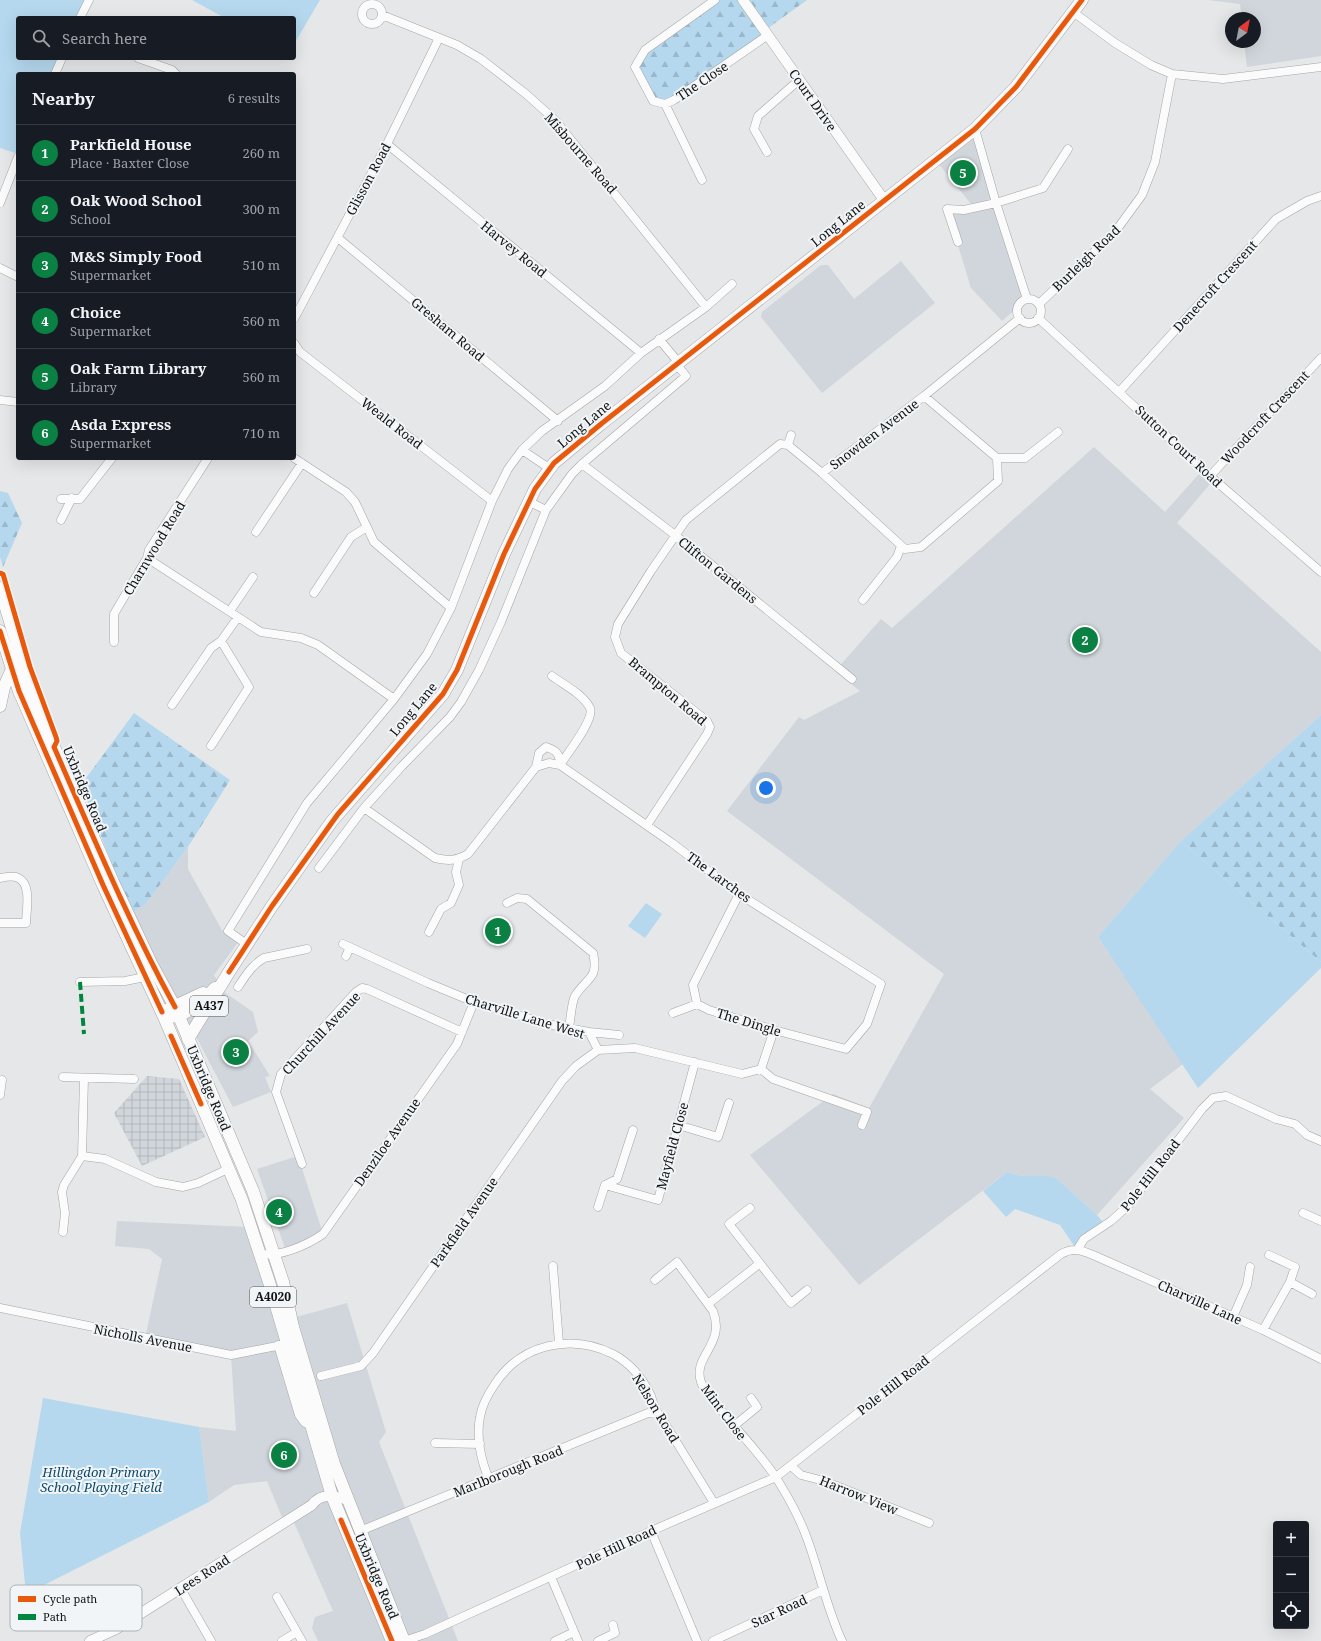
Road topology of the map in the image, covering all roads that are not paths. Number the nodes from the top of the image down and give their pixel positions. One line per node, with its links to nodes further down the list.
1 (89, 0): 7 (street)
2 (715, 0): 17 (street, The Close)
3 (743, 0): 8 (street, Court Drive)
4 (1082, 0): 5 (main road, Long Lane / A437)
5 (1073, 12): 15 (street); 18 (main road, Long Lane / A437)
6 (382, 15): 9 (street, Misbourne Road)
7 (81, 16)
8 (768, 36): 16 (street, Court Drive); 17 (street, The Close)
9 (439, 38): 19 (street, Glisson Road); 35 (street, Misbourne Road)
10 (61, 60): 13 (street)
11 (144, 60): 14 (street)
12 (1321, 67): 15 (street)
13 (56, 72)
14 (174, 72)
15 (1172, 74): 34 (street, Burleigh Road)
16 (799, 80): 21 (street); 25 (street, Court Drive)
17 (665, 104): 23 (street)
18 (975, 129): 25 (main road, Long Lane / A437); 27 (street)
19 (387, 144): 28 (street, Glisson Road); 41 (street, Harvey Road)
20 (1068, 149): 27 (street)
21 (767, 152)
22 (16, 162): 26 (street)
23 (702, 180)
24 (1321, 196): 44 (street, Denecroft Crescent)
25 (884, 200): 43 (main road, Long Lane / A437)
26 (0, 203)
27 (996, 203): 29 (street); 33 (street)
28 (338, 238): 36 (street, Glisson Road); 48 (street, Gresham Road)
29 (958, 242)
30 (0, 268): 31 (street)
31 (16, 276)
32 (732, 284): 35 (street, Long Lane)
33 (1027, 299): 34 (street); 37 (street)
34 (1039, 304): 38 (street)
35 (706, 307): 39 (street, Long Lane)
36 (296, 315)
37 (1020, 318): 38 (street); 45 (street, Snowden Avenue)
38 (1038, 318): 44 (street, Sutton Court Road)
39 (659, 339): 41 (street, Long Lane); 43 (street)
40 (296, 346): 64 (street, Weald Road)
41 (641, 353): 48 (street, Long Lane)
42 (1321, 358): 61 (street, Woodcroft Crescent)
43 (678, 364): 58 (street); 59 (main road, Long Lane / A437)
44 (1120, 392): 61 (street, Sutton Court Road)
45 (924, 396): 53 (street); 60 (street, Snowden Avenue)
46 (0, 400): 47 (street)
47 (16, 402)
48 (558, 420): 52 (street, Long Lane)
49 (1058, 432): 53 (street)
50 (792, 435): 51 (street)
51 (788, 445): 60 (street, Snowden Avenue); 70 (street)
52 (522, 450): 59 (street); 64 (street, Long Lane)
53 (997, 458): 71 (street)
54 (296, 459): 57 (street)
55 (110, 460): 62 (street)
56 (207, 460): 72 (street, Charnwood Road)
57 (302, 463): 68 (street); 69 (street)
58 (582, 464): 66 (street); 70 (street, Clifton Gardens)
59 (550, 468): 65 (main road, Long Lane / A437)
60 (822, 473): 71 (street)
61 (1210, 476): 73 (street, Sutton Court Road)
62 (72, 498): 63 (street); 67 (street)
63 (61, 499)
64 (492, 501): 78 (street, Long Lane)
65 (528, 501): 66 (street); 104 (main road, Long Lane / A437)
66 (546, 510): 95 (street)
67 (61, 520)
68 (367, 527): 76 (street); 78 (street)
69 (256, 532)
70 (675, 535): 86 (street, Clifton Gardens); 96 (street, Brampton Road)
71 (901, 546): 77 (street)
72 (147, 558): 79 (street); 82 (street, Charnwood Road)
73 (1321, 572)
74 (253, 577): 79 (street)
75 (0, 588): 87 (main road, Uxbridge Road / A4020)
76 (314, 593)
77 (863, 600)
78 (451, 608): 89 (street, Long Lane)
79 (230, 611): 80 (street)
80 (238, 617): 83 (street); 89 (street)
81 (0, 631): 84 (main road, Uxbridge Road / A4020)
82 (114, 642)
83 (221, 642): 91 (street); 92 (street)
84 (12, 669): 88 (main road, Uxbridge Road / A4020); 90 (main road)
85 (552, 676): 93 (street)
86 (852, 679)
87 (28, 682): 88 (main road); 115 (main road, Uxbridge Road / A4020)
88 (19, 691): 90 (main road); 109 (main road, Uxbridge Road / A4020)
89 (394, 699): 104 (street, Long Lane)
90 (1, 704)
91 (172, 705)
92 (211, 746)
93 (560, 765): 94 (street); 94 (street, The Larches); 96 (street, The Larches)
94 (536, 767): 97 (street, The Larches)
95 (364, 808): 97 (street); 98 (street)
96 (647, 825): 100 (street, The Larches)
97 (459, 860): 103 (street)
98 (320, 868)
99 (0, 878): 102 (street)
100 (739, 894): 111 (street, The Larches); 114 (street)
101 (506, 903): 118 (street)
102 (0, 923)
103 (429, 932)
104 (248, 945): 107 (main road, Long Lane / A437)
105 (307, 948): 108 (street)
106 (346, 956): 113 (street, Charville Lane West)
107 (229, 971): 108 (street); 115 (main road, Long Lane / A437); 123 (main road, Long Lane / A437)
108 (247, 973): 112 (street)
109 (145, 977): 110 (street); 117 (main road, Uxbridge Road / A4020)
110 (80, 982)
111 (882, 984): 119 (street, The Dingle)
112 (238, 987)
113 (474, 1002): 118 (street, Charville Lane West); 120 (street, Denziloe Avenue)
114 (697, 1004): 116 (street); 119 (street, The Dingle)
115 (176, 1012): 117 (main road, Long Lane / A437); 123 (main road, Uxbridge Road / A4020)
116 (672, 1013)
117 (163, 1015): 139 (main road, Uxbridge Road / A4020)
118 (569, 1027): 121 (street, Charville Lane West)
119 (774, 1030): 126 (street)
120 (462, 1032): 138 (street, Churchill Avenue); 150 (street, Denziloe Avenue)
121 (589, 1032): 122 (street); 124 (street, Charville Lane West)
122 (619, 1035)
123 (188, 1039): 141 (main road, Uxbridge Road / A4020)
124 (598, 1050): 125 (street, Charville Lane West); 166 (street, Parkfield Avenue)
125 (695, 1062): 126 (street, Charville Lane West); 134 (street, Mayfield Close)
126 (760, 1069): 133 (street)
127 (63, 1078): 128 (street)
128 (84, 1078): 129 (street); 137 (street)
129 (134, 1079)
130 (2, 1080): 131 (street)
131 (0, 1095)
132 (729, 1103): 134 (street)
133 (862, 1124)
134 (678, 1125): 140 (street, Mayfield Close)
135 (633, 1130): 140 (street)
136 (1321, 1142): 148 (street, Pole Hill Road)
137 (82, 1156): 139 (street); 147 (street)
138 (302, 1164)
139 (228, 1169): 142 (main road, Uxbridge Road / A4020)
140 (605, 1185): 143 (street)
141 (253, 1191): 142 (street); 150 (main road, Uxbridge Road / A4020)
142 (242, 1200): 149 (main road, Uxbridge Road / A4020)
143 (598, 1208)
144 (750, 1208): 152 (street)
145 (1303, 1213): 146 (street)
146 (1321, 1221)
147 (63, 1232)
148 (1077, 1250): 161 (street, Charville Lane); 172 (street, Pole Hill Road)
149 (260, 1252): 150 (street); 164 (main road, Uxbridge Road / A4020)
150 (274, 1254): 175 (main road, Uxbridge Road / A4020)
151 (1269, 1255): 156 (street)
152 (759, 1264): 157 (street); 159 (street)
153 (553, 1266): 163 (street)
154 (1250, 1268): 161 (street)
155 (655, 1280): 159 (street, Mint Close)
156 (1290, 1282): 158 (street); 162 (street)
157 (807, 1290)
158 (1312, 1294)
159 (708, 1304): 169 (street, Mint Close)
160 (0, 1308): 164 (street, Nicholls Avenue)
161 (1233, 1317): 162 (street, Charville Lane)
162 (1263, 1330): 165 (street, Charville Lane)
163 (559, 1343): 168 (street, Nelson Road); 171 (street, Nelson Road)
164 (282, 1344): 176 (main road, Uxbridge Road / A4020)
165 (1321, 1359)
166 (321, 1376)
167 (751, 1398): 169 (street)
168 (657, 1414): 174 (street, Marlborough Road); 178 (street, Nelson Road)
169 (734, 1426): 173 (street, Mint Close)
170 (435, 1443): 171 (street)
171 (480, 1444): 174 (street, Nelson Road)
172 (791, 1466): 173 (street, Pole Hill Road); 179 (street, Harrow View)
173 (776, 1477): 178 (street, Pole Hill Road); 184 (street, Mint Close)
174 (489, 1479): 180 (street, Marlborough Road)
175 (342, 1486): 176 (street, Lees Road); 177 (main road, Uxbridge Road / A4020)
176 (332, 1496): 177 (street); 183 (street, Lees Road); 195 (main road, Uxbridge Road / A4020)
177 (348, 1500): 180 (main road, Uxbridge Road / A4020)
178 (714, 1503): 181 (street, Pole Hill Road)
179 (929, 1523)
180 (360, 1531): 196 (main road, Uxbridge Road / A4020)
181 (652, 1531): 182 (street, Pole Hill Road); 200 (street)
182 (551, 1577): 190 (street); 196 (street, Pole Hill Road)
183 (181, 1589): 186 (street, Lees Road); 192 (street)
184 (823, 1590): 201 (street, Star Road); 202 (street, Mint Close)
185 (277, 1597): 189 (street)
186 (142, 1613)
187 (613, 1626): 199 (street)
188 (112, 1631): 191 (street, Lees Road)
189 (297, 1632): 193 (street); 194 (street)
190 (574, 1632): 197 (street); 198 (street)
191 (90, 1641)
192 (211, 1641)
193 (282, 1641)
194 (302, 1641)
195 (392, 1641)
196 (404, 1641)
197 (555, 1641)
198 (578, 1641)
199 (598, 1641)
200 (697, 1641)
201 (713, 1641)
202 (842, 1641)

